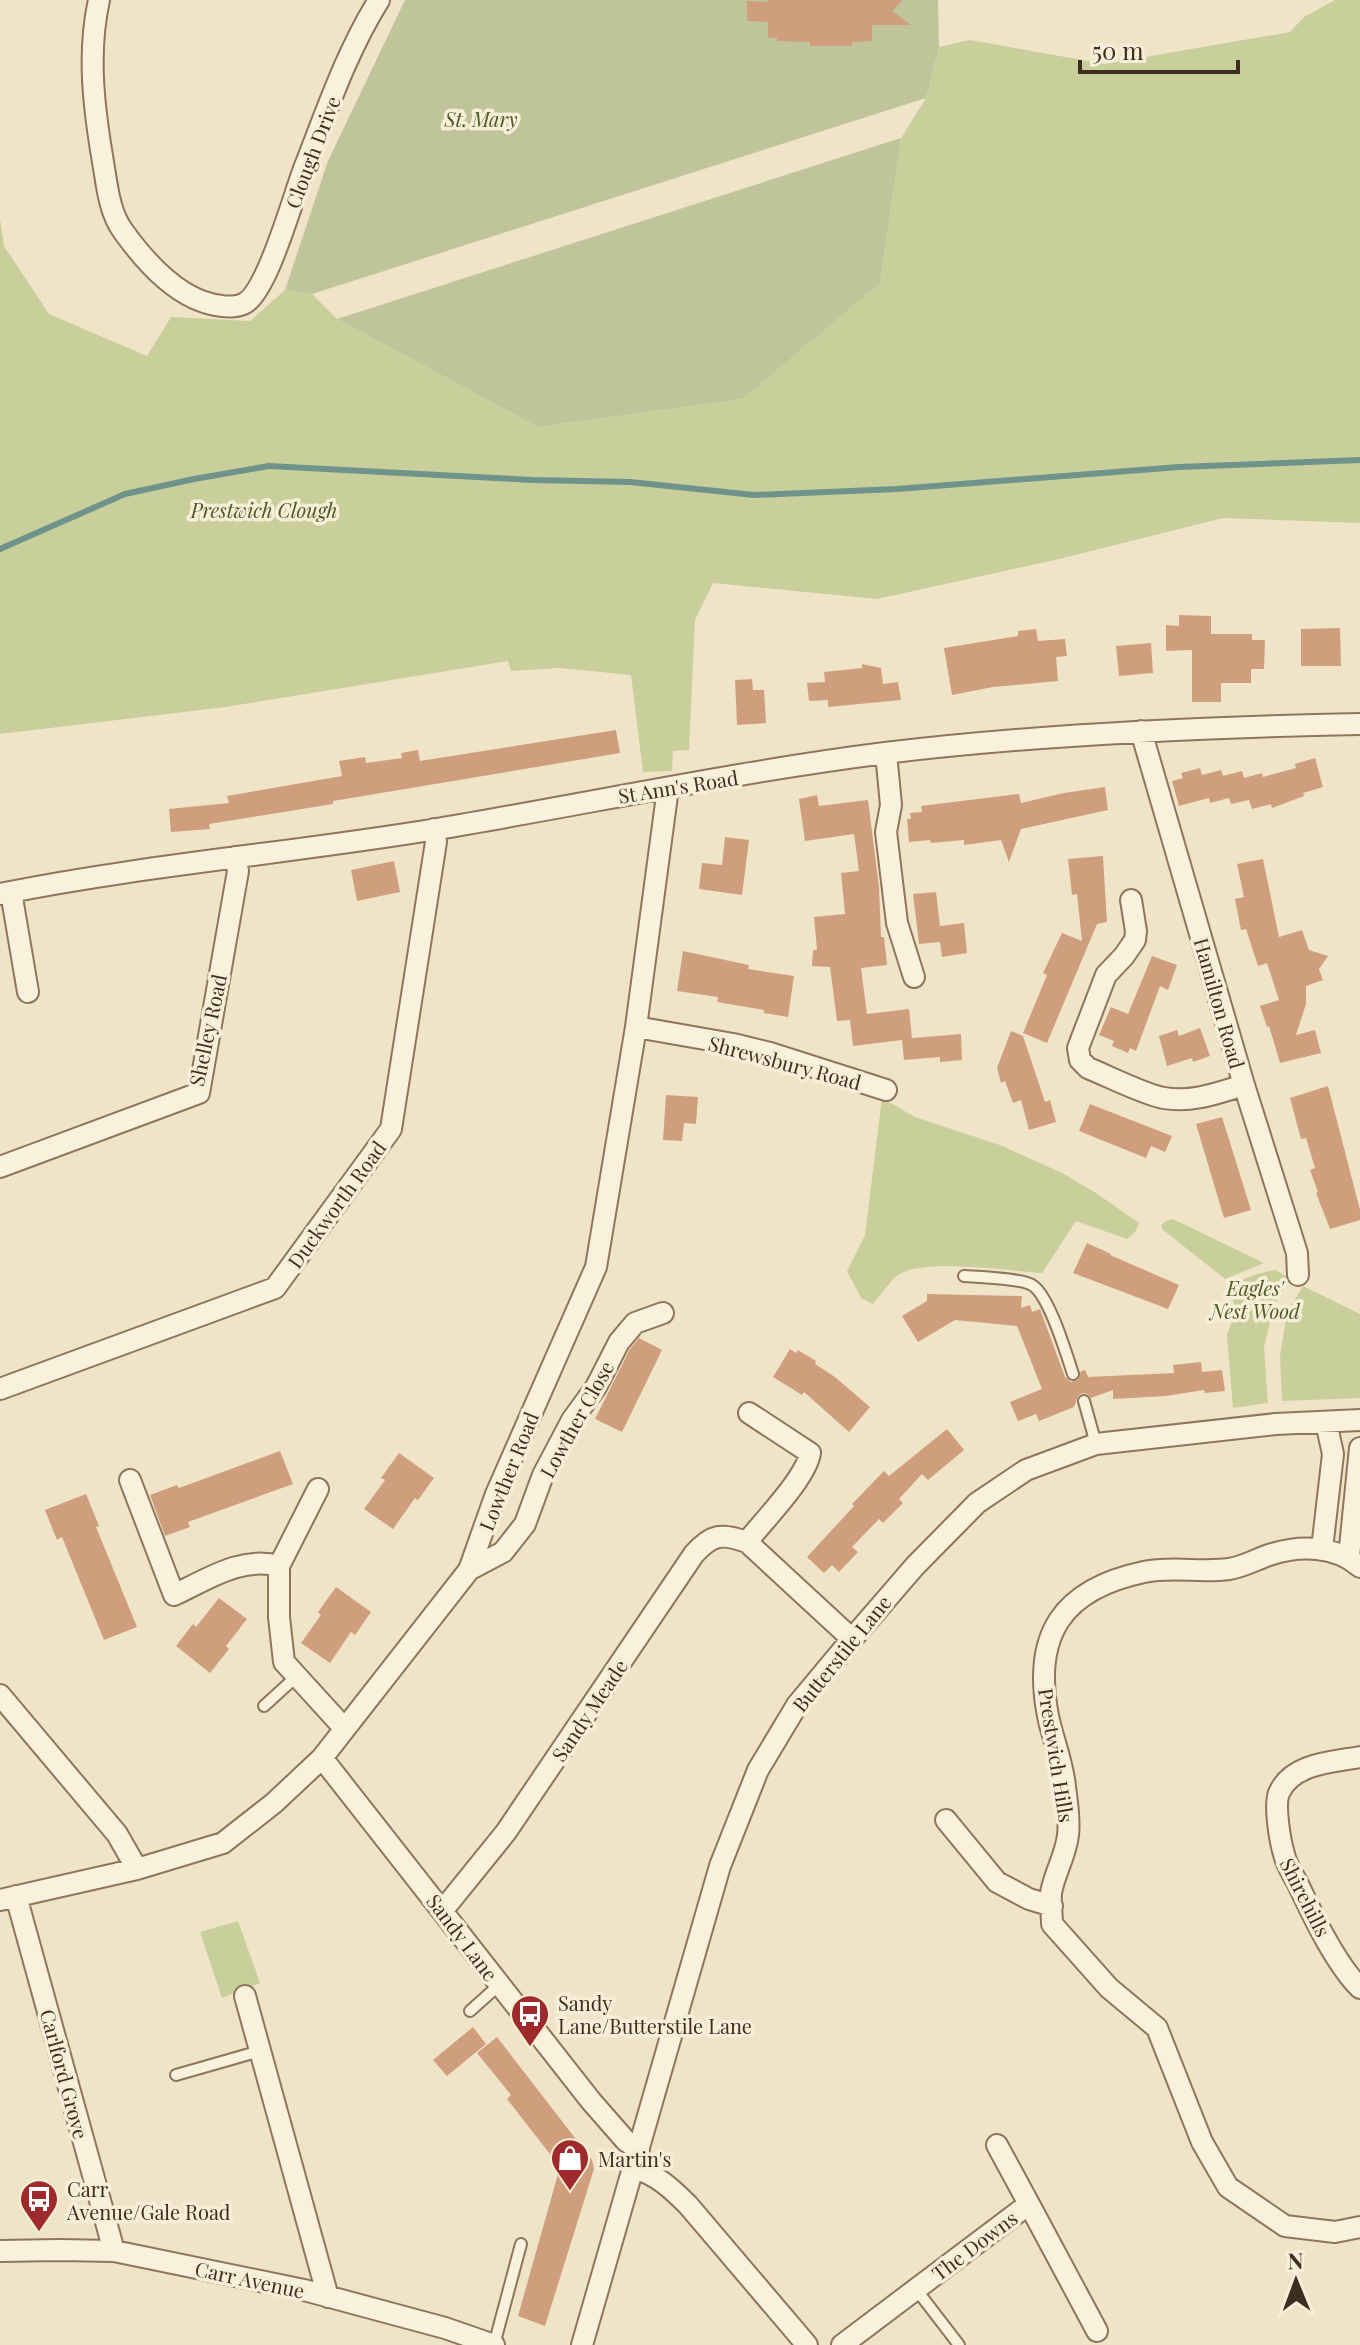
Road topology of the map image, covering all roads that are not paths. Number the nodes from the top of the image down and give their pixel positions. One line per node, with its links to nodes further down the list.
1 (99, 0): 2 (street, Clough Drive)
2 (379, 0)
3 (1360, 724): 4 (street, St Ann's Road)
4 (1141, 731): 5 (street, St Ann's Road); 14 (street, Hamilton Road)
5 (886, 753): 6 (street, St Ann's Road); 11 (street)
6 (668, 788): 7 (street, St Ann's Road); 13 (street, Lowther Road)
7 (434, 829): 8 (street, St Ann's Road); 21 (street, Duckworth Road)
8 (235, 857): 9 (street, St Ann's Road); 16 (street, Shelley Road)
9 (5, 893): 12 (street)
10 (1131, 900): 14 (street)
11 (914, 977)
12 (28, 992)
13 (636, 1027): 15 (street, Shrewsbury Road); 34 (street, Lowther Road)
14 (1244, 1085): 17 (street, Hamilton Road)
15 (886, 1090)
16 (0, 1167)
17 (1298, 1275)
18 (964, 1276): 20 (lane)
19 (663, 1313): 34 (street, Lowther Close)
20 (1073, 1374)
21 (0, 1389)
22 (1084, 1401): 26 (lane)
23 (749, 1413): 30 (street)
24 (1360, 1420): 25 (street, Butterstile Lane)
25 (1326, 1422): 26 (street, Butterstile Lane); 31 (street)
26 (1096, 1444): 35 (street, Butterstile Lane)
27 (1360, 1448): 32 (street, Prestwich Hills)
28 (130, 1480): 33 (street)
29 (318, 1489): 33 (street)
30 (747, 1542): 35 (street); 46 (street, Sandy Meade)
31 (1322, 1549): 32 (street, Prestwich Hills); 45 (street, Prestwich Hills)
32 (1354, 1562)
33 (279, 1566): 36 (street)
34 (469, 1570): 39 (street, Lowther Road)
35 (852, 1639): 54 (street, Butterstile Lane)
36 (297, 1676): 38 (lane); 39 (street)
37 (0, 1695): 43 (street)
38 (264, 1706)
39 (345, 1729): 41 (street, Lowther Road)
40 (1360, 1757): 48 (street, Shirehills)
41 (322, 1758): 43 (street, Lowther Road); 46 (street, Sandy Lane)
42 (946, 1820): 45 (street)
43 (137, 1869): 44 (street, Lowther Road)
44 (8, 1898): 59 (street, Carlford Grove)
45 (1052, 1906): 56 (street)
46 (443, 1910): 47 (street, Sandy Lane)
47 (499, 1985): 50 (lane); 54 (street, Sandy Lane)
48 (1360, 1988)
49 (245, 1996): 51 (street)
50 (470, 2011)
51 (260, 2051): 52 (lane); 61 (street)
52 (176, 2075)
53 (997, 2145): 55 (street)
54 (636, 2158): 64 (street, Butterstile Lane); 65 (street, Sandy Lane)
55 (1029, 2204): 60 (street, The Downs); 62 (street, The Downs)
56 (1360, 2227)
57 (521, 2244): 63 (lane)
58 (0, 2251): 59 (street, Carr Avenue)
59 (114, 2251): 61 (street, Carr Avenue)
60 (916, 2289): 66 (street, The Downs); 67 (lane)
61 (328, 2297): 63 (street, Carr Avenue)
62 (1097, 2331)
63 (494, 2345)
64 (582, 2345)
65 (807, 2345)
66 (842, 2345)
67 (959, 2345)

